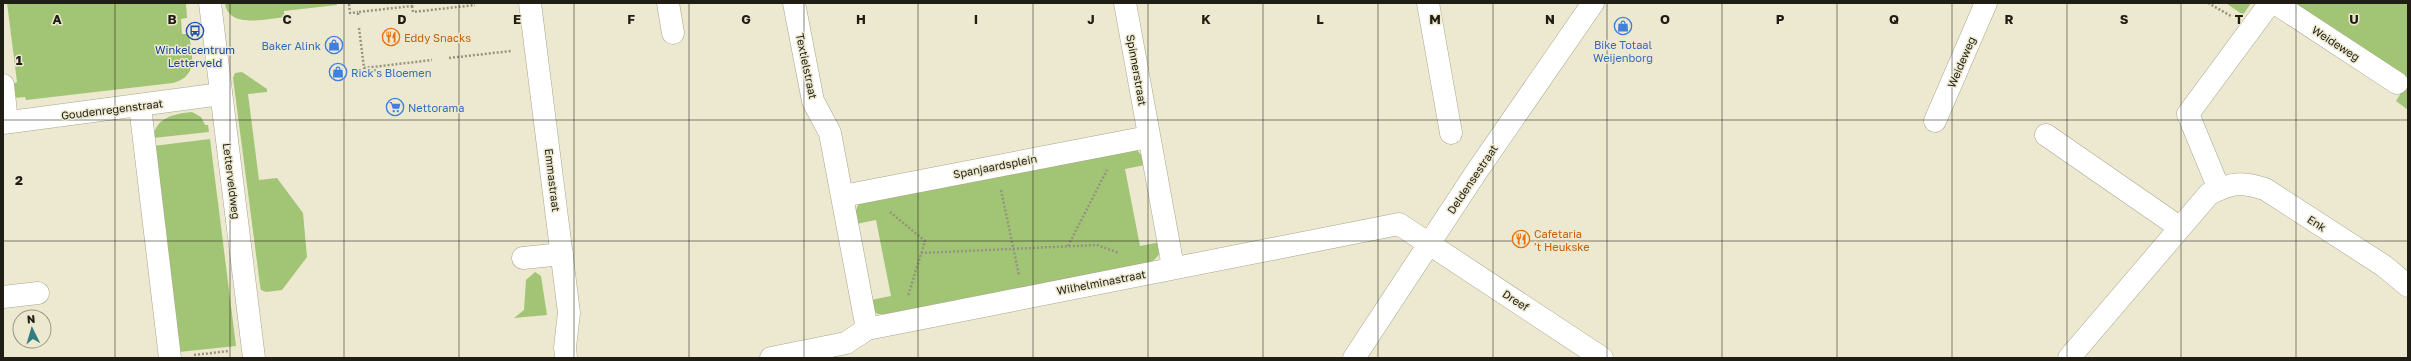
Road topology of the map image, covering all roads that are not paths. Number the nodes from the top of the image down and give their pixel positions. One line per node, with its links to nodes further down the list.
1 (210, 3): 14 (street, Letterveldweg)
2 (530, 3): 25 (street, Emmastraat)
3 (668, 3): 11 (street)
4 (794, 3): 22 (street, Textielstraat)
5 (1125, 3): 20 (street, Spinnerstraat)
6 (1428, 3): 18 (street)
7 (1593, 3): 24 (street, Deldensestraat)
8 (1986, 3): 16 (street, Weideweg)
9 (2270, 3): 21 (street)
10 (2275, 3): 12 (street, Weideweg)
11 (673, 34)
12 (2397, 83)
13 (3, 85): 17 (street)
14 (221, 94): 15 (street, Goudenregenstraat); 32 (street, Letterveldweg)
15 (140, 106): 17 (street, Goudenregenstraat); 34 (street)
16 (1935, 121)
17 (5, 122)
18 (1451, 133)
19 (2046, 135): 23 (street)
20 (1148, 136): 22 (street, Spanjaardsplein); 27 (street)
21 (2219, 189): 23 (street, Enk); 28 (street, Enk)
22 (843, 196): 31 (street)
23 (2179, 227): 38 (street, Enk)
24 (1429, 244): 27 (street, Wilhelminastraat); 33 (street, Dreef); 37 (street, Deldensestraat)
25 (562, 254): 26 (street); 35 (street, Emmastraat)
26 (523, 258)
27 (1173, 267): 31 (street, Wilhelminastraat)
28 (2408, 286)
29 (38, 293): 30 (street)
30 (3, 297)
31 (867, 329): 36 (street, Wilhelminastraat)
32 (253, 353)
33 (1599, 357)
34 (170, 358)
35 (566, 358)
36 (771, 358)
37 (1354, 358)
38 (2069, 358)

